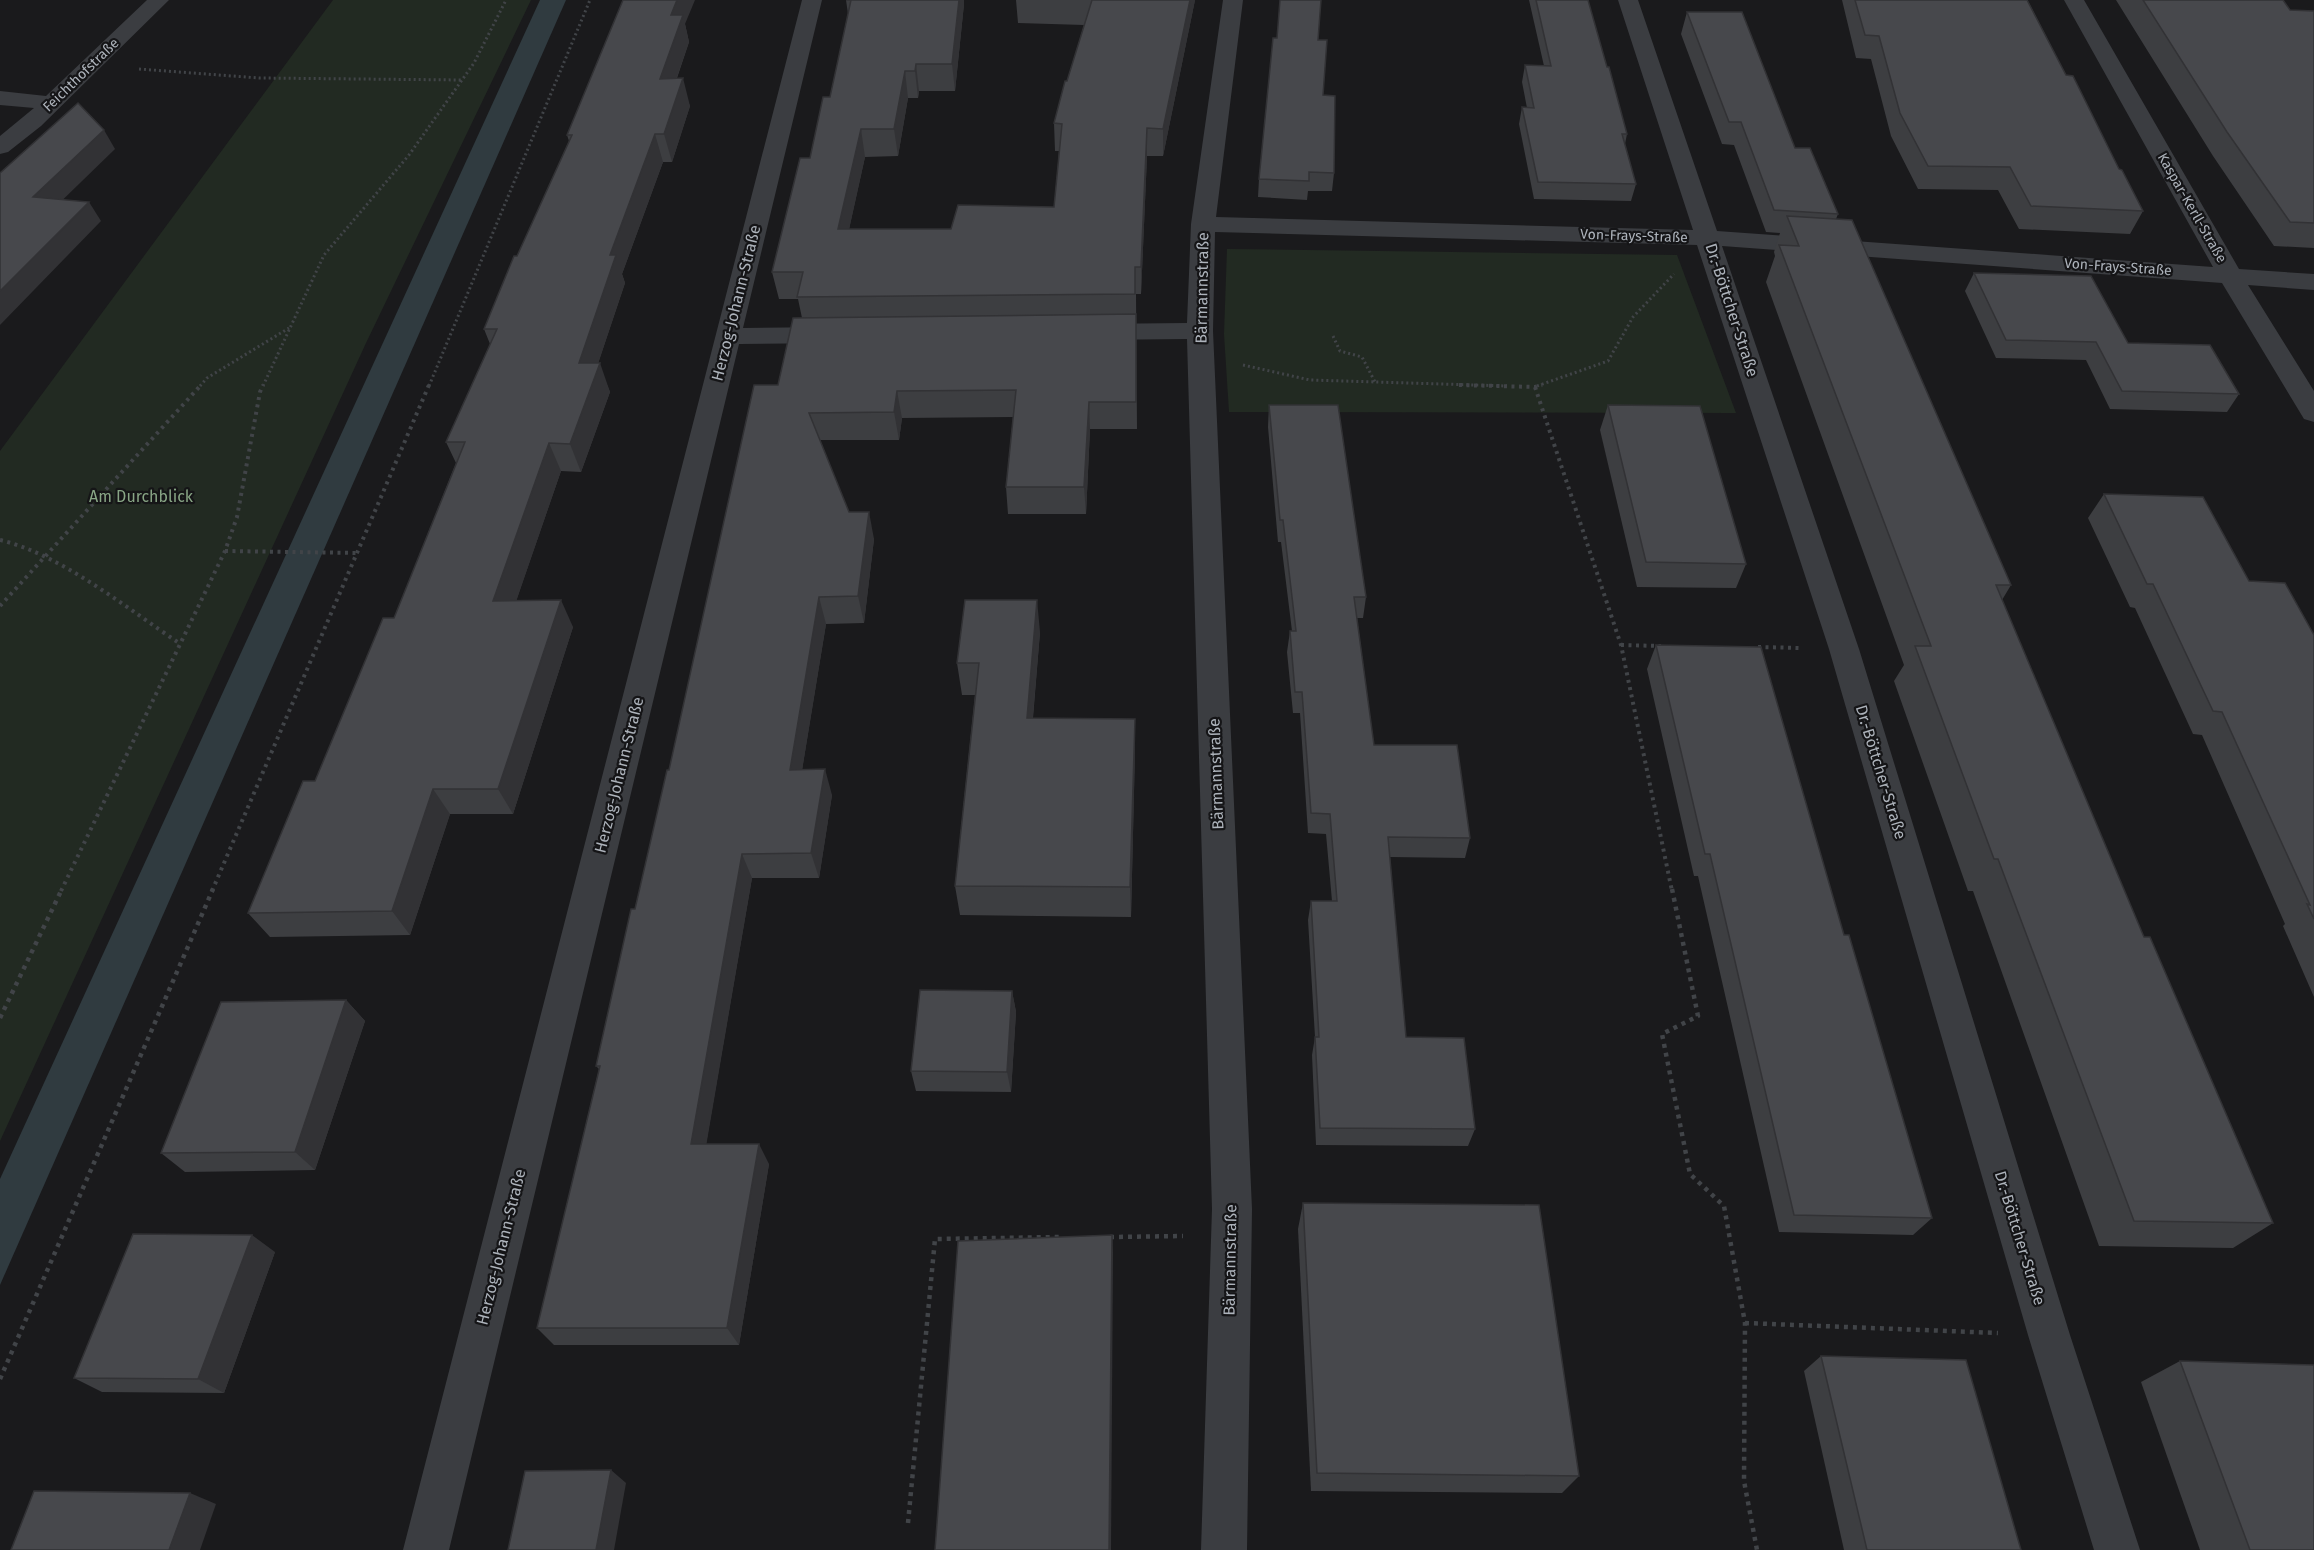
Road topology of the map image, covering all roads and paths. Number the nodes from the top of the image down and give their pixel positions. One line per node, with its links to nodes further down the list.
1 (159, 0): 8 (street, Feichthofstraße)
2 (506, 0): 9 (path)
3 (590, 0): 28 (path)
4 (812, 0): 20 (street, Herzog-Johann-Straße)
5 (1233, 0): 13 (street, Bärmannstraße)
6 (1628, 0): 14 (street, Dr.-Böttcher-Straße)
7 (2074, 0): 15 (street, Kaspar-Kerll-Straße)
8 (91, 65): 9 (path); 11 (street, Feichthofstraße)
9 (462, 80): 17 (path)
10 (0, 98): 11 (street)
11 (51, 103): 12 (street, Feichthofstraße)
12 (0, 147)
13 (1203, 224): 14 (street, Von-Frays-Straße); 22 (street, Bärmannstraße)
14 (1708, 238): 15 (street, Von-Frays-Straße); 24 (path); 35 (street, Dr.-Böttcher-Straße)
15 (2230, 274): 16 (street, Von-Frays-Straße); 25 (street, Kaspar-Kerll-Straße)
16 (2314, 282)
17 (290, 327): 27 (path); 29 (path)
18 (1070, 332): 22 (street)
19 (858, 335): 20 (street)
20 (728, 336): 44 (street, Herzog-Johann-Straße)
21 (1333, 336): 23 (path)
22 (1200, 343): 23 (path); 37 (street, Bärmannstraße)
23 (1375, 382): 24 (path)
24 (1535, 387): 32 (path)
25 (2314, 413)
26 (0, 540): 29 (path)
27 (225, 551): 28 (path); 31 (path)
28 (359, 553): 42 (path)
29 (46, 558): 30 (path); 31 (path)
30 (0, 606)
31 (179, 643): 36 (path)
32 (1620, 645): 33 (path); 40 (path)
33 (1668, 646)
34 (1750, 647): 35 (path)
35 (1844, 649): 41 (street, Dr.-Böttcher-Straße)
36 (0, 1018)
37 (1231, 1235): 39 (path); 45 (street, Bärmannstraße)
38 (1065, 1237): 43 (path)
39 (1101, 1237)
40 (1745, 1323): 41 (path); 46 (path)
41 (2049, 1335): 47 (street, Dr.-Böttcher-Straße)
42 (0, 1379)
43 (908, 1523)
44 (426, 1550)
45 (1224, 1550)
46 (1757, 1550)
47 (2117, 1550)

